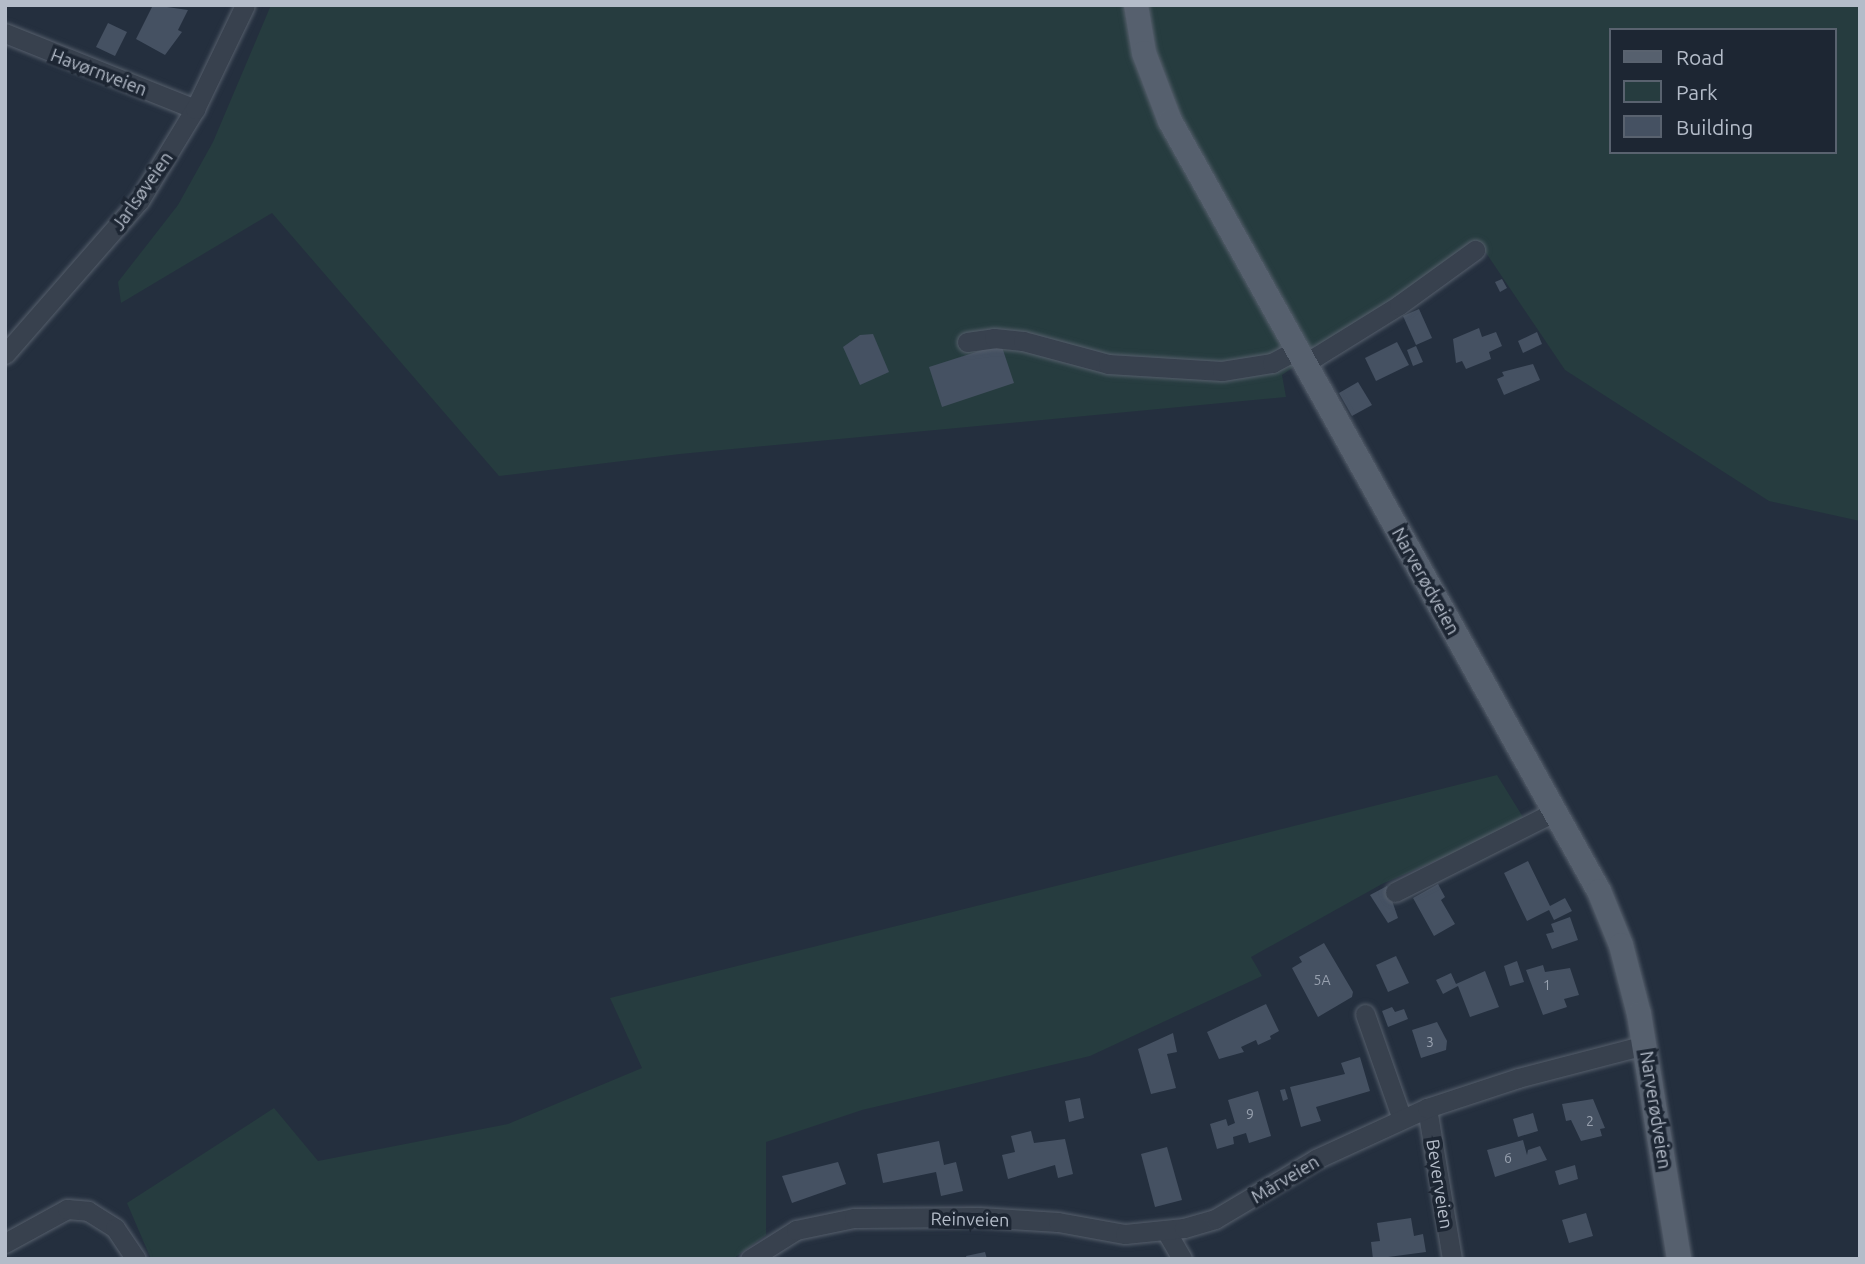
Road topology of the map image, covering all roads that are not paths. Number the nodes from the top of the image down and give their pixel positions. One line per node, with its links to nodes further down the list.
1 (245, 5): 4 (street, Jarlsøveien)
2 (1136, 5): 8 (main road, Narverødveien)
3 (5, 33): 4 (street, Havørnveien)
4 (195, 109): 7 (street, Jarlsøveien)
5 (1475, 250): 8 (street)
6 (967, 342): 8 (street)
7 (5, 354)
8 (1300, 357): 9 (main road, Narverødveien)
9 (1555, 812): 10 (street); 12 (main road, Narverødveien)
10 (1395, 892)
11 (1365, 1014): 14 (street)
12 (1645, 1045): 13 (street, Mårveien); 21 (main road, Narverødveien)
13 (1427, 1108): 14 (street, Mårveien); 20 (street, Beverveien)
14 (1402, 1119): 15 (street, Mårveien)
15 (1166, 1231): 18 (street, Reinveien); 19 (street)
16 (5, 1243): 17 (street)
17 (136, 1259)
18 (750, 1259)
19 (1182, 1259)
20 (1452, 1259)
21 (1679, 1259)

